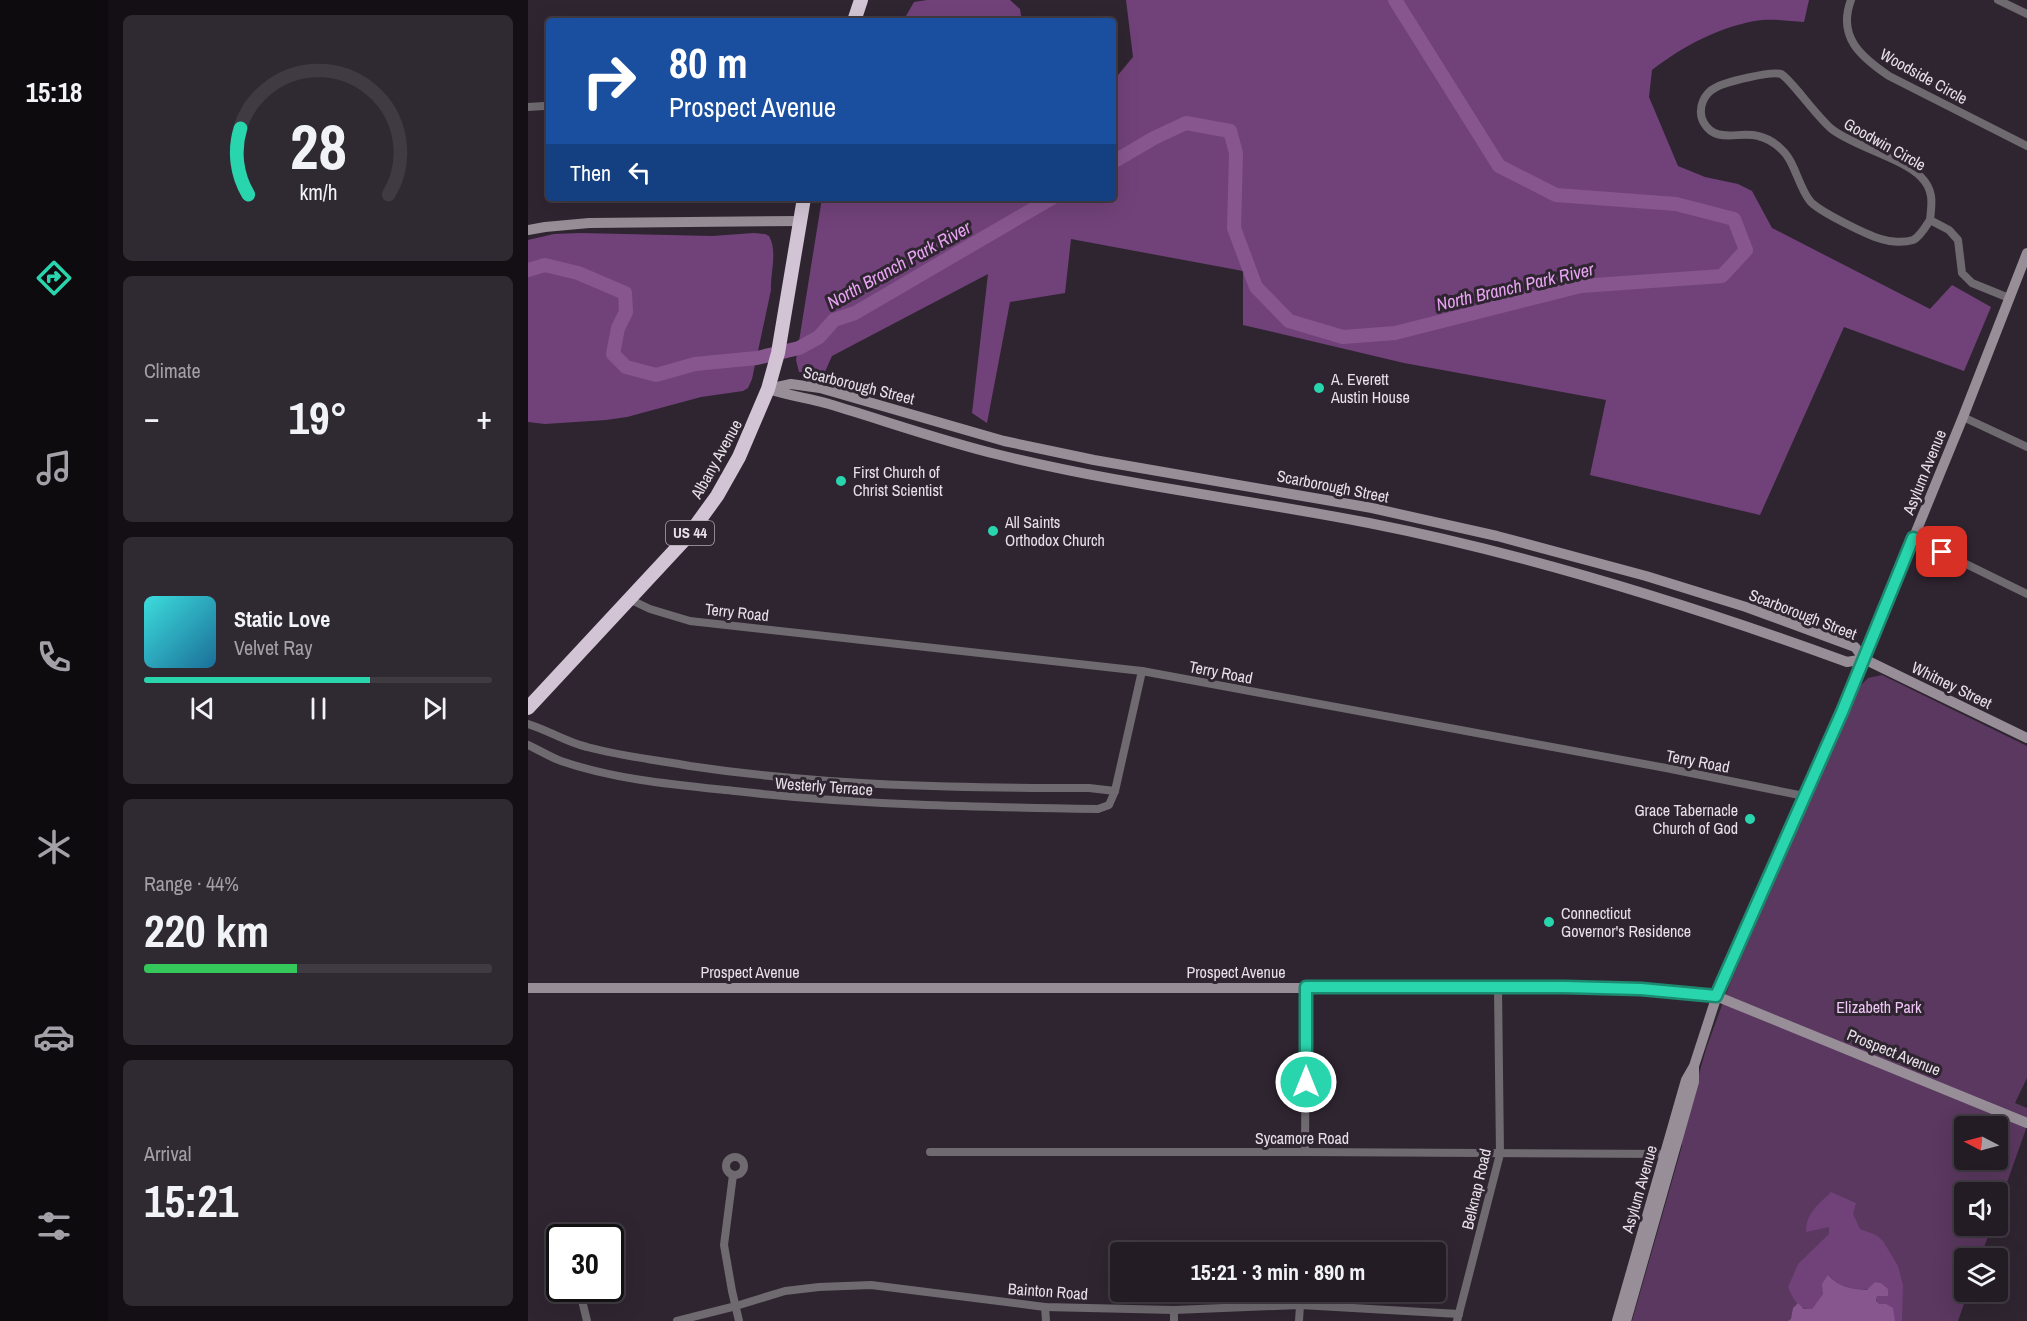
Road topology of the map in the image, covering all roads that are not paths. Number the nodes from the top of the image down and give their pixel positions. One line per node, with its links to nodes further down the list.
1 (861, 0): 5 (highway)
2 (1851, 0): 8 (street, Woodside Circle)
3 (1998, 0): 4 (street)
4 (2027, 14)
5 (855, 18)
6 (544, 106): 7 (street)
7 (528, 107)
8 (2027, 146)
9 (803, 201): 11 (highway, Albany Avenue / US 44)
10 (1930, 220): 10 (street, Goodwin Circle); 14 (street)
11 (800, 221): 12 (main road); 15 (highway, Albany Avenue / US 44)
12 (528, 230)
13 (2027, 253): 14 (main road, Asylum Avenue)
14 (2009, 298): 16 (main road, Asylum Avenue)
15 (768, 389): 17 (main road, Scarborough Street); 19 (main road, Scarborough Street); 32 (highway, Albany Avenue / US 44)
16 (1963, 417): 18 (street); 27 (main road, Asylum Avenue)
17 (1004, 441): 19 (main road); 20 (main road, Scarborough Street)
18 (2027, 447)
19 (1000, 455): 21 (main road, Scarborough Street)
20 (1094, 460): 21 (main road); 22 (main road, Scarborough Street)
21 (1089, 474): 23 (main road, Scarborough Street)
22 (1234, 483): 23 (main road); 24 (main road, Scarborough Street)
23 (1232, 498): 25 (main road, Scarborough Street)
24 (1372, 508): 25 (main road); 26 (main road, Scarborough Street)
25 (1370, 523): 28 (main road, Scarborough Street)
26 (1497, 536): 28 (main road); 29 (main road, Scarborough Street)
27 (1913, 538): 31 (street); 35 (main road, Asylum Avenue)
28 (1494, 552): 30 (main road, Scarborough Street)
29 (1646, 576): 30 (main road); 33 (main road, Scarborough Street)
30 (1641, 591): 34 (main road, Scarborough Street)
31 (2027, 594)
32 (629, 599): 36 (street, Terry Road); 37 (highway, Albany Avenue / US 44)
33 (1746, 607): 34 (main road); 35 (main road, Scarborough Street)
34 (1741, 623): 35 (main road, Scarborough Street)
35 (1864, 659): 39 (main road, Whitney Street); 42 (main road, Asylum Avenue)
36 (1142, 671): 41 (street); 42 (street, Terry Road)
37 (528, 708)
38 (528, 724): 41 (street, Westerly Terrace)
39 (2027, 738)
40 (528, 745): 41 (street, Westerly Terrace)
41 (1114, 791)
42 (1804, 796): 46 (main road, Asylum Avenue)
43 (1306, 987): 44 (main road, Prospect Avenue); 45 (main road, Prospect Avenue); 49 (street)
44 (528, 988)
45 (1498, 988): 46 (main road, Prospect Avenue); 50 (street, Belknap Road)
46 (1716, 996): 47 (main road, Prospect Avenue); 51 (main road, Asylum Avenue)
47 (2027, 1123)
48 (930, 1152): 49 (street, Sycamore Road)
49 (1305, 1152): 50 (street, Sycamore Road)
50 (1500, 1154): 51 (street, Sycamore Road); 58 (street, Belknap Road)
51 (1669, 1154): 65 (main road, Asylum Avenue); 66 (main road, Asylum Avenue)
52 (733, 1175): 55 (street)
53 (582, 1302): 59 (street)
54 (1300, 1305): 57 (street, Bainton Road); 58 (street, Bainton Road); 64 (street)
55 (736, 1306): 56 (street, Bainton Road); 60 (street, Bainton Road); 61 (street)
56 (1046, 1307): 57 (street, Bainton Road); 62 (street)
57 (1174, 1310): 63 (street)
58 (1458, 1318)
59 (587, 1321)
60 (677, 1321)
61 (739, 1321)
62 (1046, 1321)
63 (1174, 1321)
64 (1299, 1321)
65 (1617, 1321)
66 (1626, 1321)

